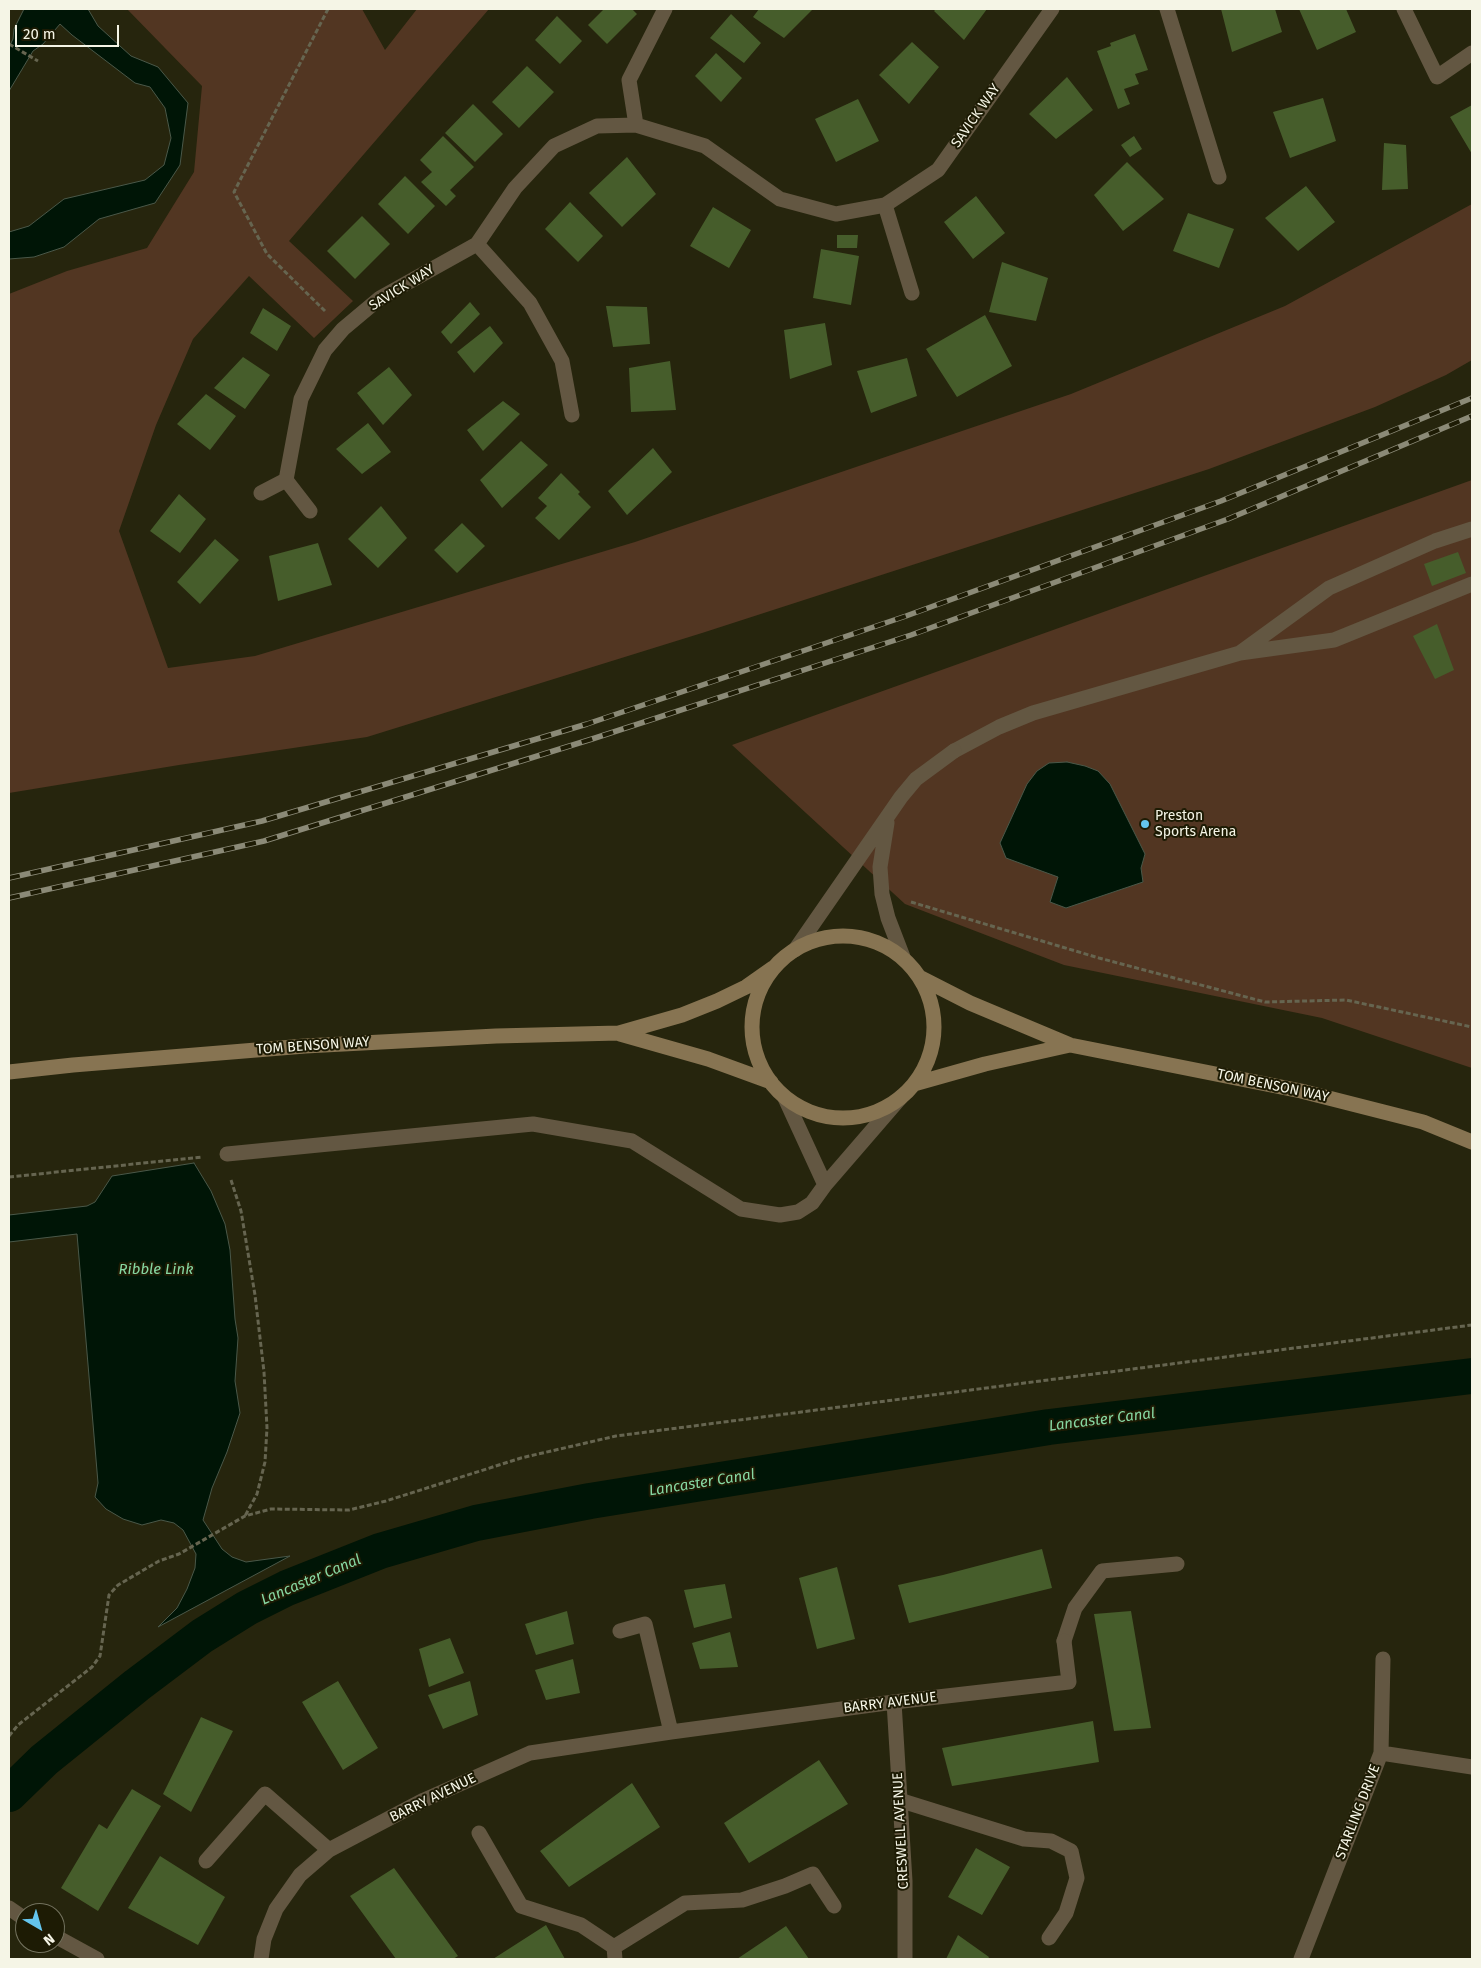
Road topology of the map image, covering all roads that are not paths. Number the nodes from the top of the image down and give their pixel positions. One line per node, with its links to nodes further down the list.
1 (665, 9): 6 (street)
2 (1050, 9): 8 (street, SAVICK WAY)
3 (1168, 9): 7 (street)
4 (1404, 9): 5 (street)
5 (1472, 53)
6 (636, 125): 8 (street, SAVICK WAY); 9 (street, SAVICK WAY)
7 (1220, 177)
8 (884, 205): 10 (street)
9 (477, 244): 11 (street); 12 (street, SAVICK WAY)
10 (912, 293)
11 (572, 415)
12 (286, 480): 13 (street); 14 (street)
13 (261, 492)
14 (310, 511)
15 (1472, 529): 17 (street)
16 (1472, 584): 17 (street)
17 (1240, 653): 18 (street)
18 (889, 816): 19 (street); 20 (street)
19 (795, 950): 20 (main road, TOM BENSON WAY); 21 (main road, TOM BENSON WAY)
20 (902, 957): 22 (main road, TOM BENSON WAY)
21 (773, 968): 23 (main road, TOM BENSON WAY); 26 (main road)
22 (921, 978): 24 (main road, TOM BENSON WAY); 27 (main road)
23 (618, 1033): 25 (main road, TOM BENSON WAY); 26 (main road, TOM BENSON WAY)
24 (1070, 1045): 27 (main road, TOM BENSON WAY); 30 (main road, TOM BENSON WAY)
25 (9, 1072)
26 (771, 1082): 29 (main road)
27 (914, 1084): 28 (main road)
28 (901, 1097): 29 (main road); 32 (street)
29 (785, 1098): 32 (street)
30 (1472, 1142)
31 (227, 1154): 32 (street)
32 (825, 1185)
33 (1177, 1564): 36 (street, BARRY AVENUE)
34 (620, 1631): 37 (street)
35 (1383, 1659): 38 (street, STARLING DRIVE)
36 (894, 1702): 37 (street, BARRY AVENUE); 40 (street, CRESWELL AVENUE)
37 (671, 1732): 42 (street, BARRY AVENUE)
38 (1381, 1753): 39 (street); 51 (street, STARLING DRIVE)
39 (1472, 1767)
40 (900, 1800): 45 (street); 50 (street, CRESWELL AVENUE)
41 (479, 1833): 47 (street)
42 (330, 1850): 43 (street); 49 (street, BARRY AVENUE)
43 (206, 1861)
44 (834, 1906): 47 (street)
45 (1049, 1938)
46 (65, 1941): 48 (street)
47 (614, 1953)
48 (98, 1959)
49 (261, 1959)
50 (905, 1959)
51 (1301, 1959)

